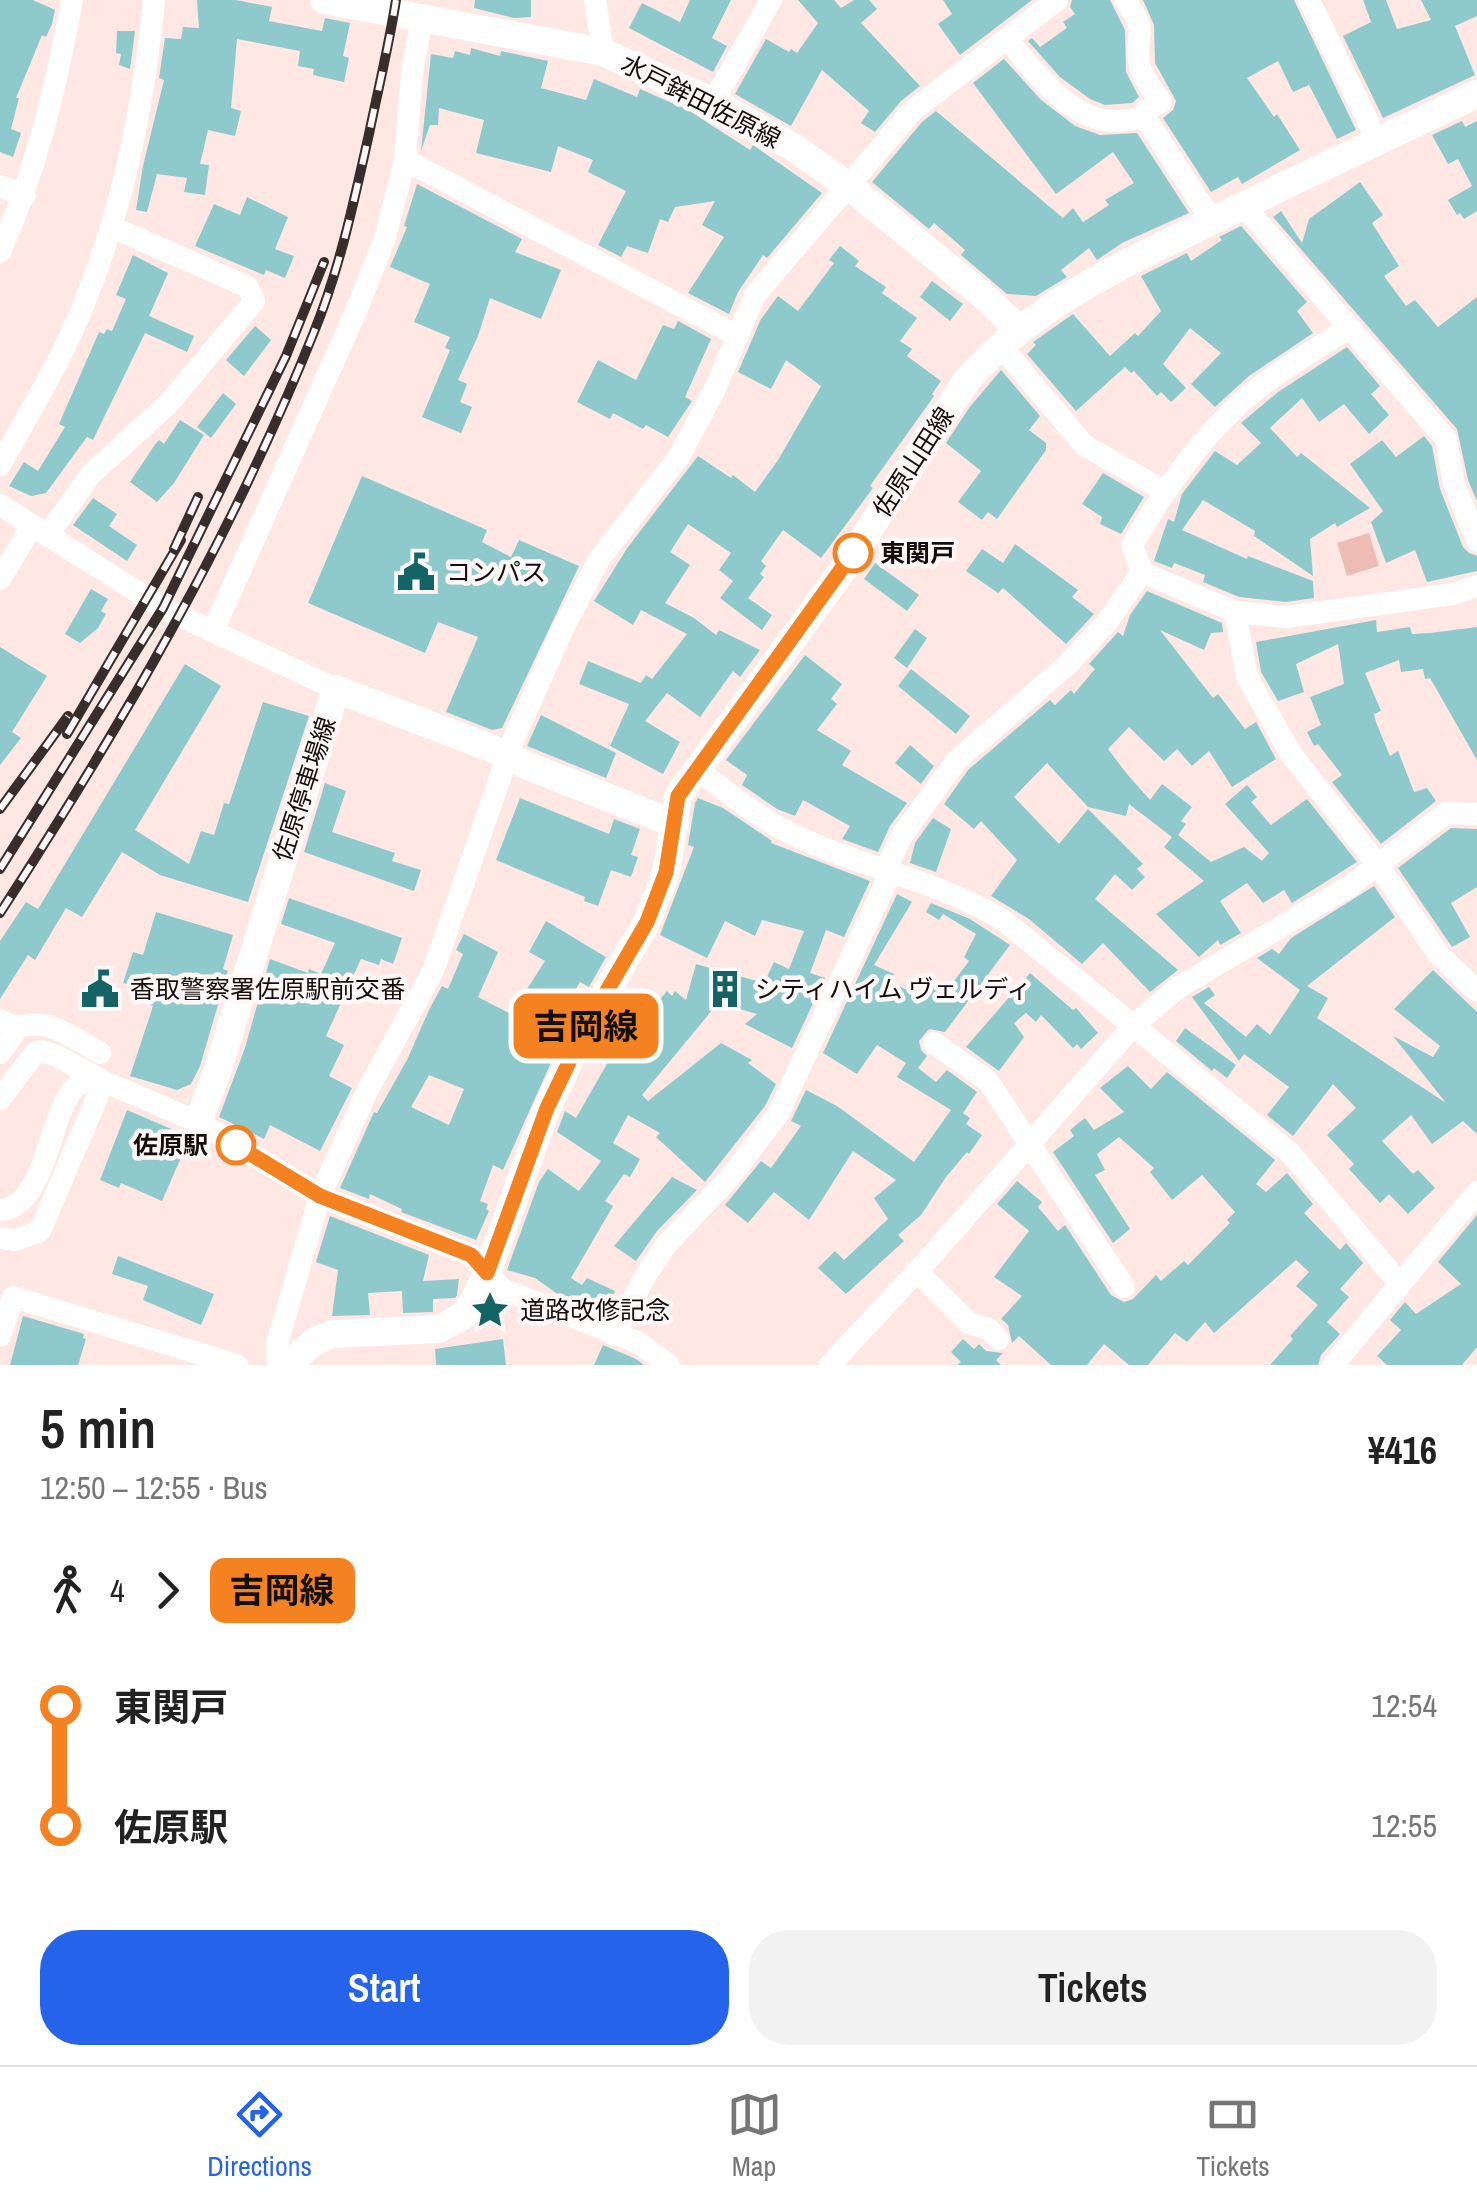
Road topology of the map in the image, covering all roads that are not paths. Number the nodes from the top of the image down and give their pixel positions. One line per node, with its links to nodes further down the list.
1 (72, 0): 19 (street)
2 (154, 0): 22 (street)
3 (324, 0): 9 (main road, 水戸鉾田佐原線)
4 (595, 0): 11 (street)
5 (771, 0): 13 (street)
6 (1056, 0): 10 (street)
7 (1126, 0): 14 (street)
8 (1309, 0): 15 (street)
9 (422, 17): 11 (main road, 水戸鉾田佐原線); 16 (street)
10 (1007, 39): 14 (street); 18 (street)
11 (603, 52): 13 (main road, 水戸鉾田佐原線)
12 (1477, 94): 15 (main road, 佐原山田線)
13 (713, 102): 18 (main road, 水戸鉾田佐原線)
14 (1144, 116): 21 (street)
15 (1378, 142): 20 (main road, 佐原山田線)
16 (405, 160): 25 (street); 36 (street)
17 (0, 186): 19 (street)
18 (850, 187): 25 (street); 26 (main road, 水戸鉾田佐原線)
19 (25, 196): 23 (street)
20 (1243, 206): 21 (main road, 佐原山田線); 24 (street)
21 (1212, 221): 26 (main road, 佐原山田線)
22 (112, 227): 27 (street); 30 (street)
23 (0, 252)
24 (1350, 328): 28 (street); 31 (street)
25 (738, 336): 38 (street)
26 (1009, 338): 28 (street); 39 (main road, 佐原山田線)
27 (0, 465)
28 (1164, 491): 32 (street)
29 (0, 506): 30 (street)
30 (39, 531): 33 (street); 36 (street)
31 (1477, 541)
32 (1142, 572): 35 (street); 43 (street)
33 (0, 578)
34 (1477, 586): 35 (street)
35 (1236, 612): 42 (street)
36 (212, 632): 37 (street)
37 (336, 689): 38 (main road, 佐原停車場線); 54 (main road, 佐原停車場線)
38 (508, 756): 41 (main road, 佐原停車場線); 57 (street)
39 (697, 769): 41 (main road, 佐原山田線); 43 (street)
40 (1477, 814): 42 (street)
41 (675, 824): 61 (main road, 佐原山田線)
42 (1378, 865): 44 (street); 46 (street)
43 (888, 873): 46 (street); 65 (street)
44 (1477, 991)
45 (8, 1025): 48 (street); 49 (street)
46 (1134, 1025): 55 (street); 62 (street)
47 (934, 1043): 55 (street)
48 (0, 1053)
49 (100, 1054)
50 (62, 1059): 51 (street); 52 (street); 53 (street)
51 (101, 1087): 53 (street); 54 (street); 59 (street)
52 (0, 1099)
53 (67, 1100): 58 (street)
54 (198, 1122): 57 (street)
55 (1027, 1144): 60 (street); 63 (street)
56 (1477, 1192): 62 (street)
57 (320, 1196): 61 (street); 69 (street)
58 (0, 1210)
59 (0, 1238)
60 (918, 1271): 67 (street); 72 (street)
61 (487, 1273): 65 (street); 70 (main road, 佐原山田線)
62 (1400, 1284): 73 (street)
63 (1124, 1287)
64 (7, 1294): 66 (street); 68 (street)
65 (614, 1335): 71 (street)
66 (0, 1336)
67 (998, 1339)
68 (237, 1365)
69 (278, 1365)
70 (287, 1365)
71 (669, 1365)
72 (830, 1365)
73 (1333, 1365)

